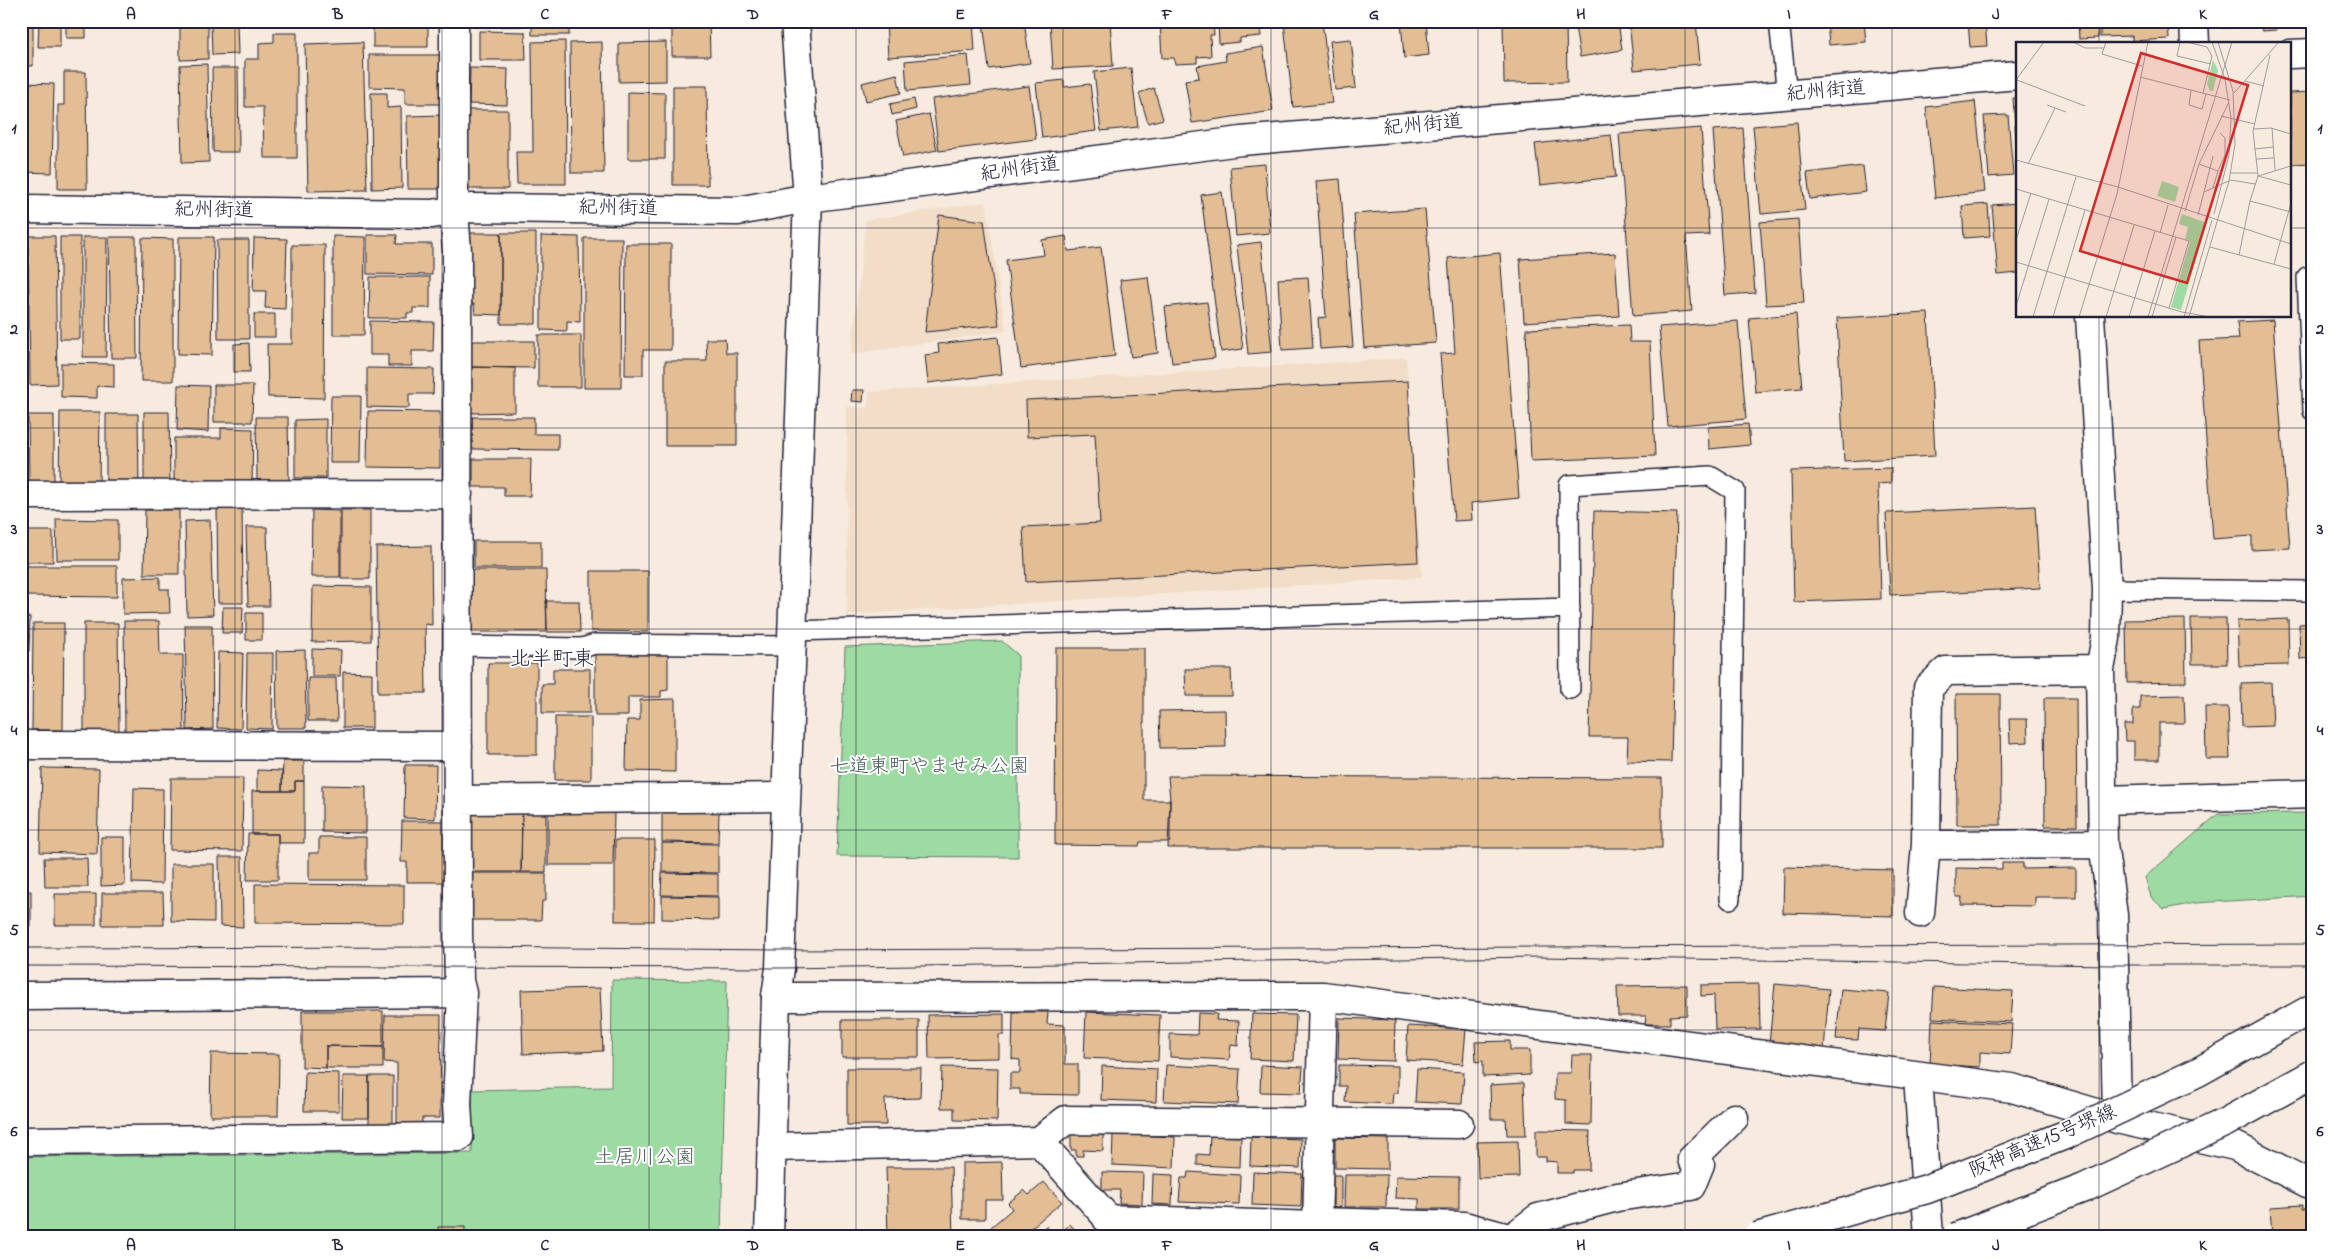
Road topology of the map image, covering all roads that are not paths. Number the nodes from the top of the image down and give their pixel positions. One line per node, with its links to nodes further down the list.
1 (454, 21): 12 (main road)
2 (795, 21): 10 (main road)
3 (1779, 21): 9 (lane)
4 (2194, 21): 5 (main road)
5 (2195, 42)
6 (2313, 53): 7 (main road)
7 (2292, 54)
8 (2016, 75): 9 (main road, 紀州街道)
9 (1787, 95): 10 (main road, 紀州街道)
10 (808, 198): 12 (main road, 紀州街道); 21 (main road)
11 (21, 209): 12 (main road, 紀州街道)
12 (454, 211): 16 (main road)
13 (2303, 277): 15 (lane)
14 (2090, 318): 19 (main road)
15 (2313, 411)
16 (458, 494): 17 (main road); 22 (main road)
17 (21, 495)
18 (2313, 587): 19 (lane)
19 (2107, 588): 23 (main road)
20 (1570, 608): 21 (lane); 24 (lane); 33 (lane)
21 (791, 638): 22 (lane); 28 (main road)
22 (458, 646): 26 (main road)
23 (2100, 669): 30 (main road); 32 (main road)
24 (1570, 688)
25 (21, 745): 26 (main road)
26 (458, 746): 29 (main road)
27 (2313, 794): 30 (main road)
28 (785, 797): 29 (main road); 38 (main road)
29 (458, 800): 35 (main road)
30 (2103, 800): 31 (main road)
31 (2103, 844): 32 (main road); 43 (main road)
32 (1926, 845): 34 (main road)
33 (1730, 899)
34 (1920, 913)
35 (462, 993): 36 (main road); 46 (main road)
36 (21, 996)
37 (1324, 996): 38 (main road); 41 (main road); 44 (main road)
38 (776, 997): 48 (main road)
39 (2313, 1008): 55 (main road, 阪神高速15号堺線, bridge)
40 (2313, 1074): 57 (main road, bridge)
41 (1918, 1077): 43 (main road); 56 (main road)
42 (1734, 1118): 54 (main road)
43 (2117, 1119): 49 (main road)
44 (1320, 1121): 45 (main road); 47 (main road); 51 (main road)
45 (1459, 1124)
46 (21, 1141)
47 (1039, 1142): 48 (main road); 50 (main road)
48 (772, 1147): 52 (main road)
49 (2313, 1186)
50 (1116, 1228): 51 (main road)
51 (1317, 1228): 53 (main road)
52 (769, 1237)
53 (1505, 1237)
54 (1514, 1237)
55 (1757, 1237)
56 (1928, 1237)
57 (1956, 1237)

